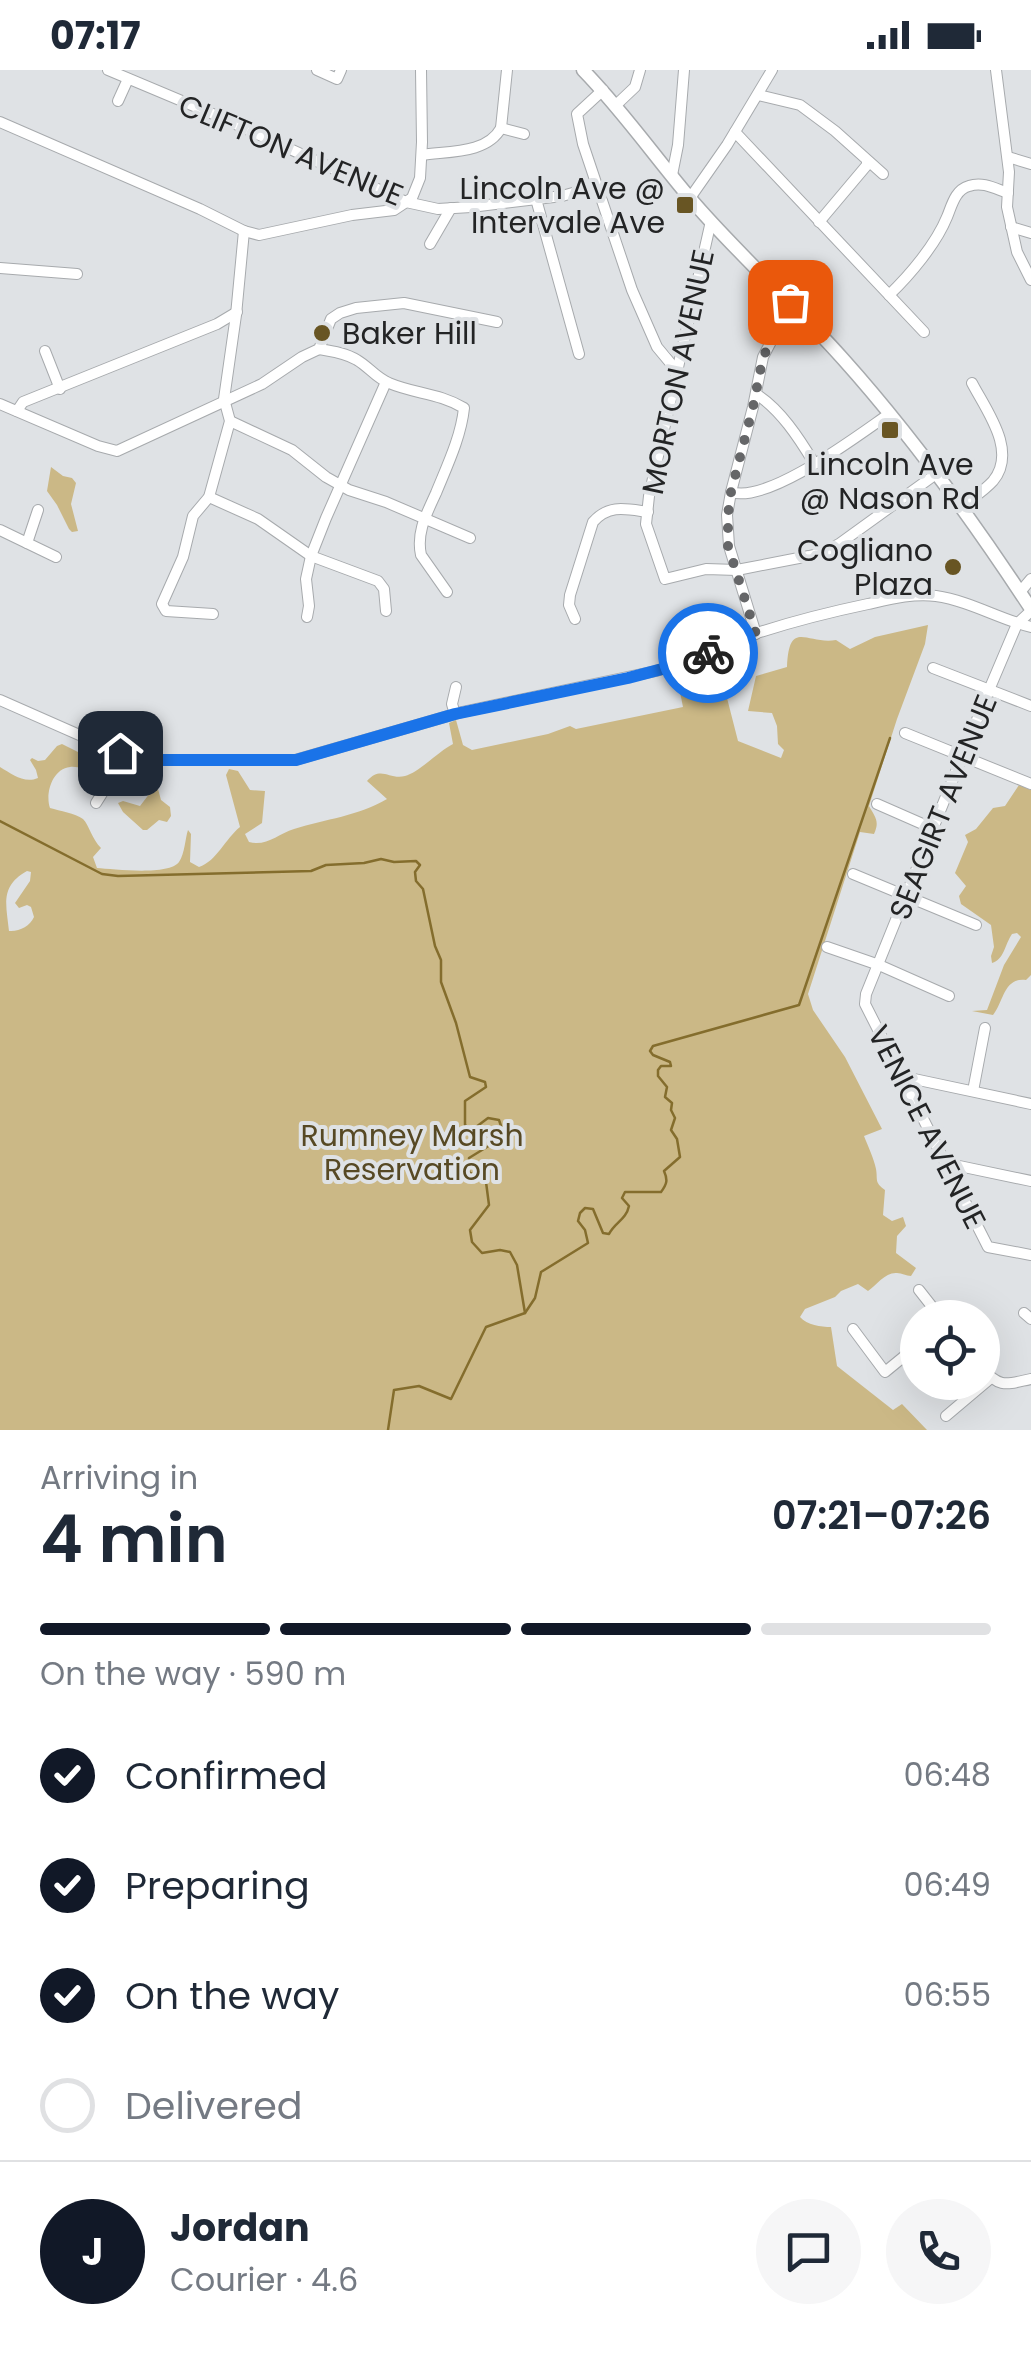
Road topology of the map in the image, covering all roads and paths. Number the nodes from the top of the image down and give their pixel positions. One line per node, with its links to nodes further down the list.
1 (108, 70): 11 (street, CLIFTON AVENUE)
2 (317, 70): 10 (street)
3 (421, 70): 20 (street)
4 (506, 70): 17 (street)
5 (583, 70): 12 (main road)
6 (640, 70): 15 (street)
7 (684, 70): 25 (street)
8 (772, 70): 13 (street)
9 (996, 70): 21 (street)
10 (339, 74)
11 (128, 79): 14 (street); 30 (street, CLIFTON AVENUE)
12 (602, 90): 15 (main road); 26 (street)
13 (758, 95): 18 (street); 22 (street)
14 (118, 101)
15 (616, 105): 25 (main road)
16 (0, 122): 35 (street)
17 (501, 128): 19 (street); 20 (street)
18 (735, 132): 28 (street); 33 (street)
19 (524, 134)
20 (422, 155): 30 (street)
21 (1008, 157): 23 (street); 27 (street)
22 (867, 161): 24 (street); 33 (street)
23 (1031, 164)
24 (884, 174)
25 (672, 176): 28 (main road)
26 (598, 186): 29 (street, CLIFTON AVENUE); 49 (street)
27 (1008, 193): 34 (street); 41 (street)
28 (690, 198): 32 (main road)
29 (536, 199): 31 (street, CLIFTON AVENUE); 48 (street)
30 (406, 202): 31 (street, CLIFTON AVENUE); 35 (street)
31 (451, 208): 37 (street)
32 (710, 221): 43 (main road); 49 (street, MORTON AVENUE)
33 (819, 222): 41 (street)
34 (1010, 228): 36 (street); 40 (street)
35 (244, 232): 42 (street)
36 (1031, 233)
37 (430, 244)
38 (0, 268): 39 (street)
39 (77, 274)
40 (1031, 280)
41 (889, 295): 45 (street)
42 (237, 312): 52 (street); 54 (street)
43 (800, 313): 53 (street); 57 (main road)
44 (497, 322): 46 (street)
45 (924, 332)
46 (318, 350): 50 (street); 54 (street)
47 (45, 351): 52 (street)
48 (579, 354)
49 (677, 371): 66 (street, MORTON AVENUE)
50 (386, 382): 61 (street); 67 (street)
51 (972, 382): 64 (street)
52 (60, 388): 56 (street)
53 (756, 394): 59 (street); 62 (street)
54 (225, 402): 56 (street); 58 (street)
55 (0, 404): 56 (street)
56 (18, 411)
57 (889, 414): 59 (street); 60 (main road)
58 (230, 421): 61 (street); 63 (street)
59 (814, 463): 62 (street)
60 (936, 474): 64 (main road); 73 (street)
61 (341, 485): 67 (street); 72 (street)
62 (731, 492): 73 (street)
63 (210, 497): 72 (street); 79 (street)
64 (961, 507): 76 (main road)
65 (38, 510): 70 (street)
66 (648, 512): 73 (street, MORTON AVENUE); 81 (street)
67 (423, 519): 69 (street); 75 (street)
68 (0, 530): 70 (street)
69 (470, 538)
70 (27, 542): 71 (street)
71 (56, 556)
72 (312, 556): 78 (street); 80 (street)
73 (736, 570): 84 (street)
74 (1031, 579): 76 (street)
75 (447, 592)
76 (1020, 592): 77 (main road)
77 (1031, 610): 82 (street, SEAGIRT AVENUE)
78 (386, 611)
79 (213, 614)
80 (307, 616)
81 (574, 619)
82 (1018, 624): 83 (street); 84 (street); 87 (street, SEAGIRT AVENUE)
83 (1031, 628)
84 (756, 634): 90 (street)
85 (933, 668): 87 (street)
86 (456, 687): 90 (street)
87 (989, 690): 89 (street); 93 (street, SEAGIRT AVENUE)
88 (0, 700): 92 (street)
89 (1031, 706)
90 (455, 714): 92 (street)
91 (905, 733): 93 (street)
92 (120, 753): 95 (street)
93 (962, 756): 94 (street); 97 (street, SEAGIRT AVENUE)
94 (1031, 784)
95 (96, 803)
96 (877, 804): 97 (street)
97 (934, 829): 99 (street, SEAGIRT AVENUE)
98 (853, 874): 99 (street)
99 (907, 896): 100 (street); 102 (street, SEAGIRT AVENUE)
100 (976, 926)
101 (827, 947): 102 (street)
102 (879, 965): 103 (street); 104 (street, SEAGIRT AVENUE)
103 (949, 996)
104 (866, 1008): 106 (street, VENICE AVENUE)
105 (985, 1028): 107 (street)
106 (900, 1076): 107 (street); 109 (street, VENICE AVENUE)
107 (973, 1091): 108 (street)
108 (1031, 1104)
109 (945, 1163): 110 (street); 111 (street, VENICE AVENUE)
110 (1031, 1181)
111 (1031, 1255)
112 (919, 1290): 113 (street)
113 (927, 1300)
114 (854, 1329): 115 (street)
115 (900, 1360)
116 (1031, 1379): 117 (street)
117 (1000, 1383)
118 (965, 1400): 119 (street)
119 (946, 1416)

